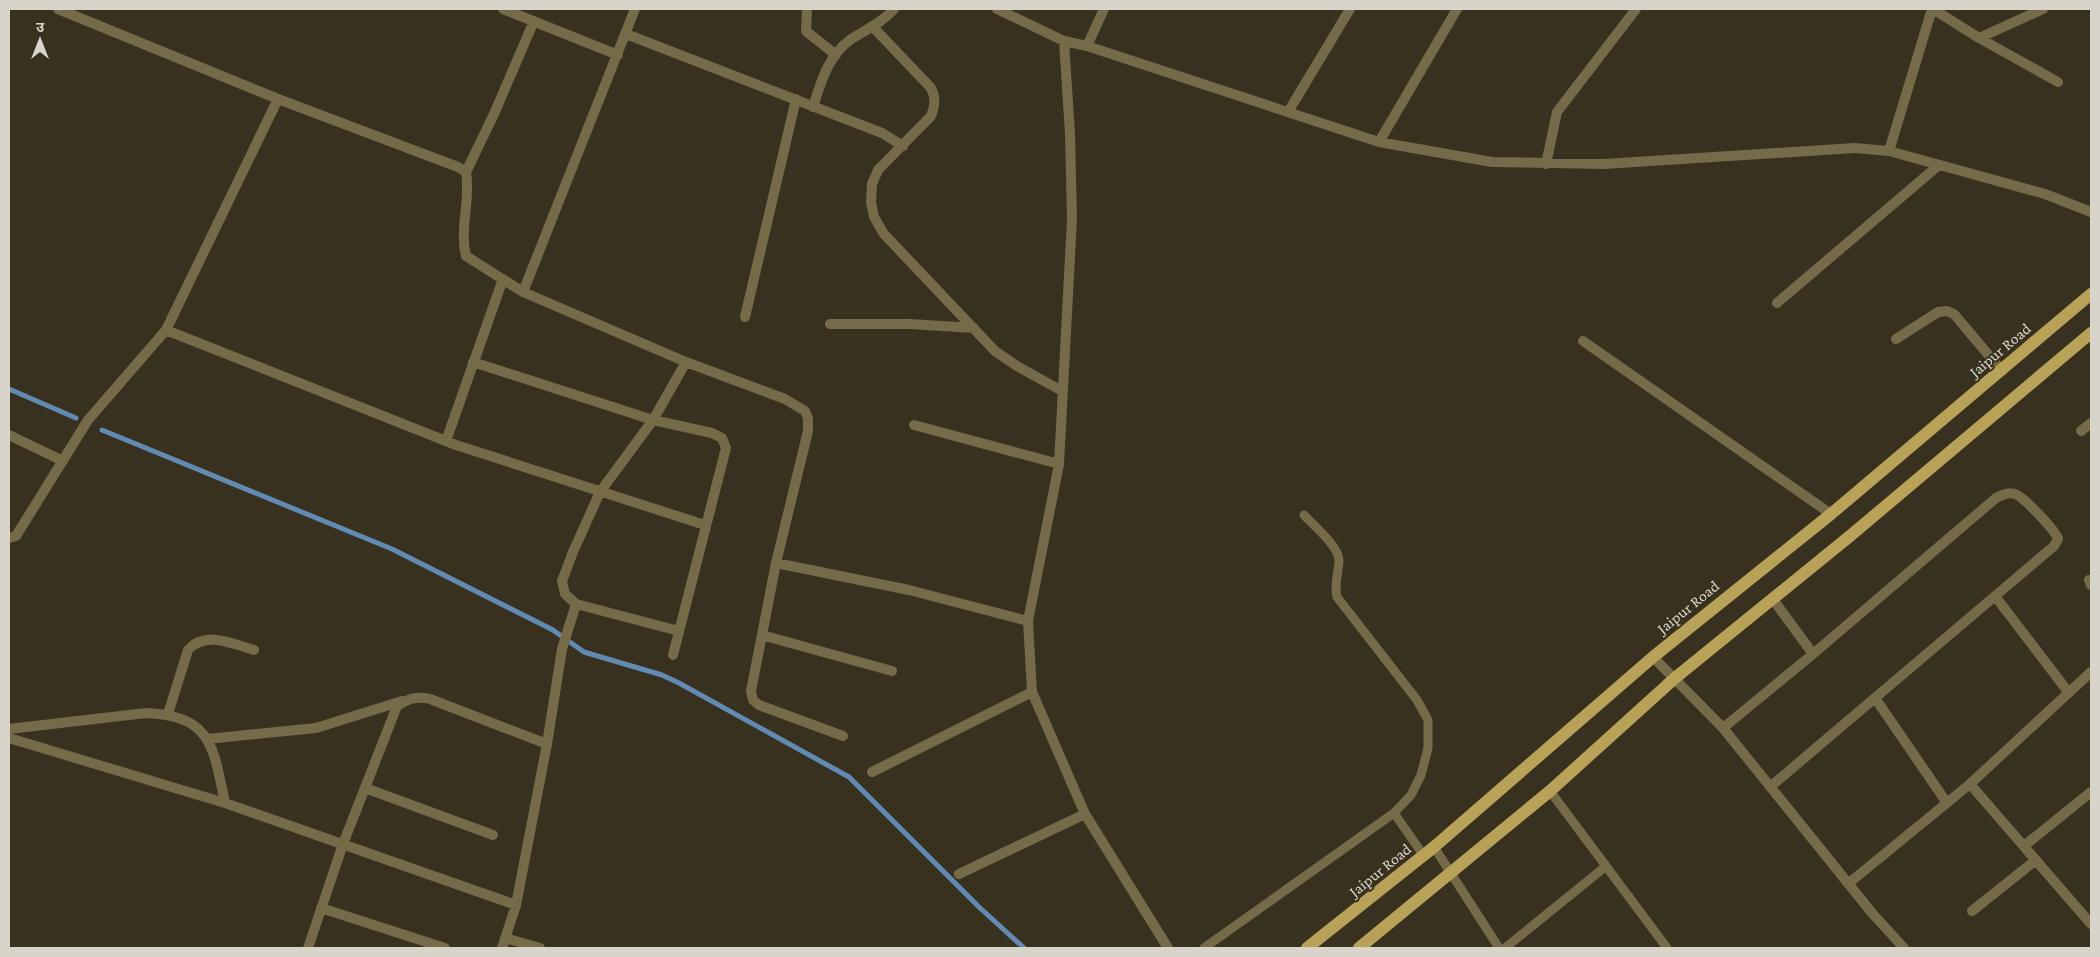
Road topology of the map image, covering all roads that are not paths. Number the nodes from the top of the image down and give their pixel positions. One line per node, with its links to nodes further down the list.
1 (58, 9): 22 (street)
2 (503, 9): 13 (street)
3 (635, 9): 15 (street)
4 (807, 9): 19 (street)
5 (894, 9): 14 (street)
6 (997, 9): 17 (street)
7 (1104, 9): 18 (street)
8 (1350, 9): 25 (street)
9 (1457, 9): 26 (street)
10 (1636, 9): 29 (street)
11 (1932, 9): 16 (street); 28 (street)
12 (2043, 9): 16 (street)
13 (534, 21): 20 (street); 31 (street)
14 (872, 26): 19 (street); 27 (street)
15 (626, 34): 20 (street); 23 (street)
16 (1979, 38): 21 (street)
17 (1064, 40): 18 (street); 47 (street)
18 (1087, 46): 25 (street)
19 (836, 54): 24 (street)
20 (618, 55): 34 (street)
21 (2058, 82)
22 (278, 99): 31 (street); 40 (street)
23 (796, 99): 24 (street); 37 (street)
24 (814, 107): 27 (street)
25 (1288, 112): 26 (street)
26 (1379, 142): 29 (street)
27 (903, 146): 39 (street)
28 (1889, 151): 29 (street); 30 (street)
29 (1546, 164)
30 (1939, 165): 32 (street); 36 (street)
31 (466, 172): 33 (street)
32 (2091, 212)
33 (503, 280): 34 (street); 44 (street)
34 (523, 292): 45 (street)
35 (2091, 294): 46 (main road, Jaipur Road)
36 (1777, 303)
37 (745, 317)
38 (830, 324): 39 (street)
39 (974, 328): 47 (street)
40 (166, 330): 53 (street); 54 (street)
41 (2091, 333): 63 (main road)
42 (1896, 339): 46 (street)
43 (1583, 341): 57 (street)
44 (473, 362): 48 (street); 53 (street)
45 (686, 362): 48 (street); 61 (street)
46 (2002, 371): 57 (main road, Jaipur Road)
47 (1062, 391): 55 (street)
48 (653, 420): 56 (street); 59 (street)
49 (2091, 423): 51 (street)
50 (914, 425): 55 (street)
51 (2081, 431)
52 (9, 436): 54 (street)
53 (446, 441): 56 (street)
54 (63, 461): 60 (street)
55 (1059, 464): 65 (street)
56 (600, 492): 59 (street); 64 (street)
57 (1831, 514): 71 (main road, Jaipur Road)
58 (1304, 515): 94 (lane)
59 (704, 525): 66 (street)
60 (9, 538)
61 (776, 564): 65 (street); 67 (street)
62 (1995, 596): 69 (street); 76 (street); 77 (street)
63 (1772, 598): 69 (street); 74 (main road)
64 (576, 604): 66 (street); 85 (street)
65 (1028, 622): 75 (street)
66 (679, 631): 70 (street)
67 (762, 635): 72 (street); 82 (street)
68 (254, 650): 79 (street)
69 (1813, 654): 80 (street)
70 (673, 655)
71 (1653, 656): 74 (street); 99 (main road, Jaipur Road)
72 (892, 671)
73 (2091, 672): 76 (street)
74 (1675, 678): 80 (street); 90 (main road)
75 (1032, 692): 86 (street); 95 (street)
76 (2069, 693): 87 (street)
77 (1876, 698): 88 (street); 93 (street)
78 (405, 700): 84 (street); 85 (street); 89 (street)
79 (168, 714): 81 (street); 84 (street)
80 (1723, 728): 88 (street)
81 (9, 729)
82 (843, 736)
83 (9, 738): 92 (street)
84 (208, 739): 92 (street)
85 (547, 744): 106 (street)
86 (872, 772)
87 (1970, 784): 93 (street); 98 (street)
88 (1770, 787): 105 (street)
89 (365, 788): 96 (street); 97 (street)
90 (1550, 791): 102 (lane); 103 (main road)
91 (2091, 792): 98 (street)
92 (226, 803): 97 (street)
93 (1947, 803): 105 (street)
94 (1394, 813): 100 (lane); 115 (lane)
95 (1085, 814): 104 (street); 114 (street)
96 (493, 835)
97 (343, 844): 106 (street); 107 (street)
98 (2024, 846): 101 (street)
99 (1434, 847): 100 (main road, Jaipur Road); 103 (lane)
100 (1424, 856): 116 (main road, Jaipur Road)
101 (2036, 860): 108 (street); 109 (street)
102 (1606, 867): 119 (lane); 120 (lane)
103 (1451, 872): 117 (main road); 118 (lane)
104 (959, 874)
105 (1849, 883): 121 (street)
106 (516, 905): 110 (street)
107 (321, 908): 111 (street); 112 (street)
108 (1972, 912)
109 (2091, 924)
110 (504, 943): 113 (street)
111 (308, 948)
112 (445, 948)
113 (540, 948)
114 (1168, 948)
115 (1204, 948)
116 (1307, 948)
117 (1358, 948)
118 (1499, 948)
119 (1504, 948)
120 (1667, 948)
121 (1904, 948)

